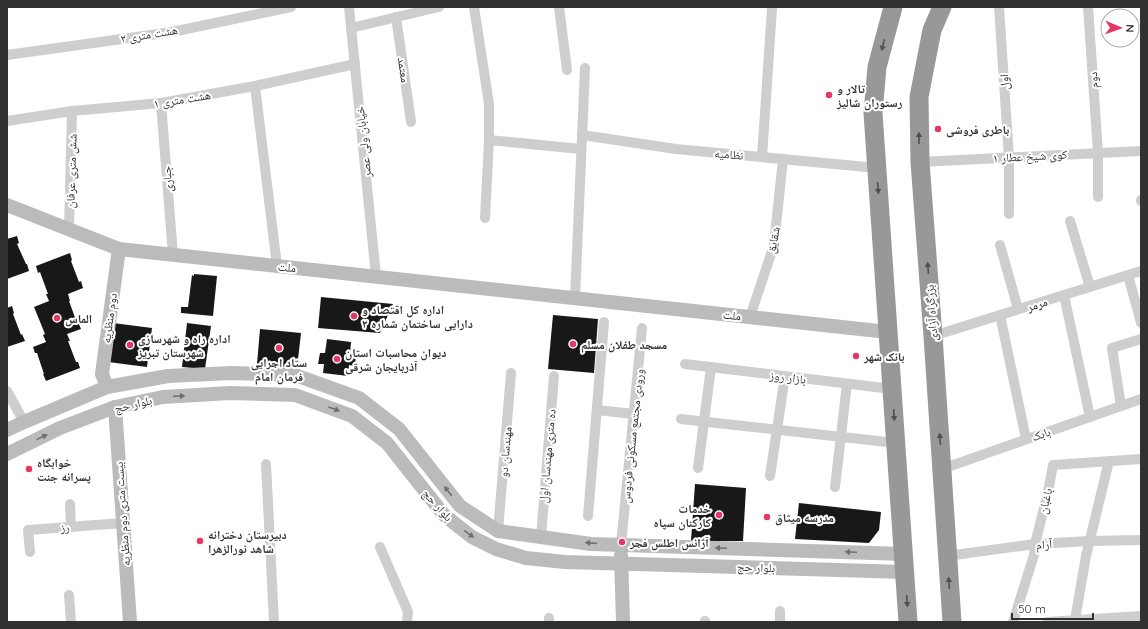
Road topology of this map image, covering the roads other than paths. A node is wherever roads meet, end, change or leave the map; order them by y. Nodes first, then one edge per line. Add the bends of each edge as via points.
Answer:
1 (291, 7) edge
2 (349, 7) edge
3 (436, 7) edge
4 (474, 7) edge
5 (559, 7) edge
6 (942, 7) edge
7 (999, 7) edge
8 (1088, 7) edge
9 (892, 8) edge
10 (772, 9) dead end
11 (396, 17) junction
12 (351, 28) junction
13 (7, 55) edge
14 (355, 64) junction
15 (585, 68) dead end
16 (566, 70) dead end
17 (255, 86) junction
18 (161, 103) junction
19 (72, 111) junction
20 (7, 122) edge
21 (411, 122) dead end
22 (582, 135) junction
23 (489, 140) junction
24 (581, 149) junction
25 (1141, 151) edge
26 (1098, 153) junction
27 (762, 157) junction
28 (1008, 158) junction
29 (783, 159) junction
30 (920, 162) junction
31 (876, 168) junction
32 (1098, 197) dead end
33 (7, 205) edge
34 (1009, 214) dead end
35 (485, 218) dead end
36 (1070, 221) dead end
37 (69, 230) junction
38 (1000, 245) dead end
39 (119, 249) junction
40 (173, 254) junction
41 (276, 266) junction
42 (1141, 271) edge
43 (1128, 275) junction
44 (376, 276) junction
45 (1090, 287) junction
46 (1064, 295) junction
47 (575, 298) junction
48 (1018, 309) junction
49 (1000, 315) junction
50 (750, 317) junction
51 (604, 322) dead end
52 (1141, 323) edge
53 (642, 328) dead end
54 (888, 332) junction
55 (933, 336) junction
56 (1141, 339) edge
57 (685, 364) dead end
58 (710, 368) junction
59 (511, 373) dead end
60 (554, 376) dead end
61 (785, 376) junction
62 (319, 384) junction
63 (847, 384) junction
64 (107, 387) junction
65 (892, 389) junction
66 (7, 391) edge
67 (1141, 399) edge
68 (312, 401) junction
69 (1122, 406) junction
70 (115, 407) junction
71 (597, 410) junction
72 (634, 414) junction
73 (1090, 417) junction
74 (681, 419) dead end
75 (24, 422) junction
76 (704, 422) junction
77 (7, 430) edge
78 (778, 430) junction
79 (841, 437) junction
80 (1026, 439) junction
81 (896, 443) junction
82 (7, 454) edge
83 (1141, 459) edge
84 (1109, 461) junction
85 (266, 464) dead end
86 (698, 468) dead end
87 (942, 469) junction
88 (770, 476) dead end
89 (835, 487) dead end
90 (70, 504) dead end
91 (588, 516) dead end
92 (123, 523) junction
93 (71, 527) junction
94 (498, 531) junction
95 (541, 537) junction
96 (1141, 540) edge
97 (1090, 541) junction
98 (1035, 544) junction
99 (621, 545) junction
100 (380, 547) dead end
101 (30, 552) dead end
102 (878, 553) junction
103 (947, 556) junction
104 (904, 563) junction
105 (621, 564) junction
106 (879, 571) junction
107 (69, 596) dead end
108 (780, 612) dead end
109 (1141, 616) edge
110 (1076, 620) junction
111 (71, 622) edge
112 (130, 622) edge
113 (274, 622) edge
114 (407, 622) edge
115 (623, 622) edge
116 (780, 622) edge
117 (908, 622) edge
118 (952, 622) edge
119 (1013, 622) edge
120 (1053, 622) edge

1 - 13 street, هشت متری ۲ via 172,32
2 - 12 street, خیابان ولی عصر
3 - 11 street
4 - 23 street via 489,104
5 - 16 street
30 -> 6 highway, بزرگراه آزادی via 919,98 932,30
7 - 28 street, اول
8 - 26 street, دوم
9 -> 31 highway via 877,67 873,113
10 - 27 street
11 - 12 street
11 - 21 street, معتمد
12 - 14 street, خیابان ولی عصر
14 - 17 street, هشت متری ۱
14 - 44 street, خیابان ولی عصر
15 - 22 street
17 - 18 street, هشت متری ۱
17 - 41 street
18 - 19 street, هشت متری ۱
18 - 40 street, جباری
19 - 20 street, هشت متری ۱
19 - 37 street, شش متری عرفان
22 - 24 street
22 - 27 street, نظامیه via 676,149
23 - 24 street
23 - 35 street
24 - 47 street
25 - 26 street, کوی شیخ عطار ۱
26 - 28 street, کوی شیخ عطار ۱
26 - 32 street, دوم
27 - 29 street, نظامیه
28 - 30 street, کوی شیخ عطار ۱
28 - 34 street, اول
29 - 31 street, نظامیه
29 - 50 street, شقایق via 774,245
55 -> 30 highway, بزرگراه آزادی
31 -> 54 highway
33 - 37 main road, ملت
36 - 45 street
37 - 39 main road, ملت
38 - 48 street
39 - 40 main road, ملت
39 - 64 main road, دوم منظریه via 102,374
40 - 41 main road, ملت
41 - 44 main road, ملت
42 - 43 street, مرمر
43 - 45 street, مرمر
43 - 52 street
44 - 47 main road, ملت
45 - 46 street, مرمر
46 - 48 street, مرمر
46 - 73 street
47 - 50 main road, ملت
48 - 49 street, مرمر
49 - 55 street, مرمر
49 - 80 street
50 - 54 main road, ملت
51 - 71 street
53 - 72 street, ورودی مجتمع مسکونی فردوس
54 - 65 highway
87 -> 55 highway, بزرگراه آزادی
56 - 69 street via 1112,348
57 - 58 street, بازار روز
58 - 61 street, بازار روز
58 - 76 street
59 - 94 street, مهندسان دو
60 - 95 street, ده متری مهندسان اول
61 - 63 street, بازار روز
61 - 78 street
62 - 64 main road, بلوار حج via 295,375 230,373 168,376
62 - 68 main road
94 -> 62 main road, بلوار حج via 460,506 399,429 359,398
63 - 65 street, بازار روز
63 - 79 street
64 - 75 main road, بلوار حج
65 -> 81 highway
66 - 75 street
67 - 69 street, بابک
70 -> 68 main road, بلوار حج via 163,397 230,393 295,395
68 -> 105 main road, بلوار حج via 352,416 387,443 444,515 472,537 496,550 526,558
69 - 73 street, بابک
82 -> 70 main road, بلوار حج via 60,428
70 - 92 main road, بیست متری دوم منظریه
71 - 72 street
71 - 91 street
72 - 99 street, ورودی مجتمع مسکونی فردوس
73 - 80 street, بابک
74 - 76 street
75 - 77 main road, بلوار حج
76 - 78 street
76 - 86 street
78 - 79 street
78 - 88 street
79 - 81 street
79 - 89 street
80 - 87 street, بابک
81 - 104 highway
83 - 84 street, باغبان
84 - 97 street
84 - 98 street, باغبان via 1053,465
85 - 113 street
87 - 103 highway, بزرگراه آزادی
90 - 93 street
92 - 93 street, رز
92 - 112 main road, بیست متری دوم منظریه
93 - 101 street, رز via 28,530
94 - 95 main road, بلوار حج
99 -> 95 main road, بلوار حج
96 - 97 street, آرام
97 - 98 street, آرام
97 - 110 street
98 - 103 street, آرام
98 - 119 street, باغبان via 1034,555
102 -> 99 main road, بلوار حج
99 - 105 main road
100 - 114 street via 408,612
102 - 104 main road, بلوار حج
102 - 106 main road
118 -> 103 highway, بزرگراه آزادی
104 - 106 main road, بلوار حج
104 -> 117 highway
105 - 106 main road, بلوار حج
105 - 115 main road
107 - 111 street
108 - 116 street
109 - 110 street
110 - 120 street

